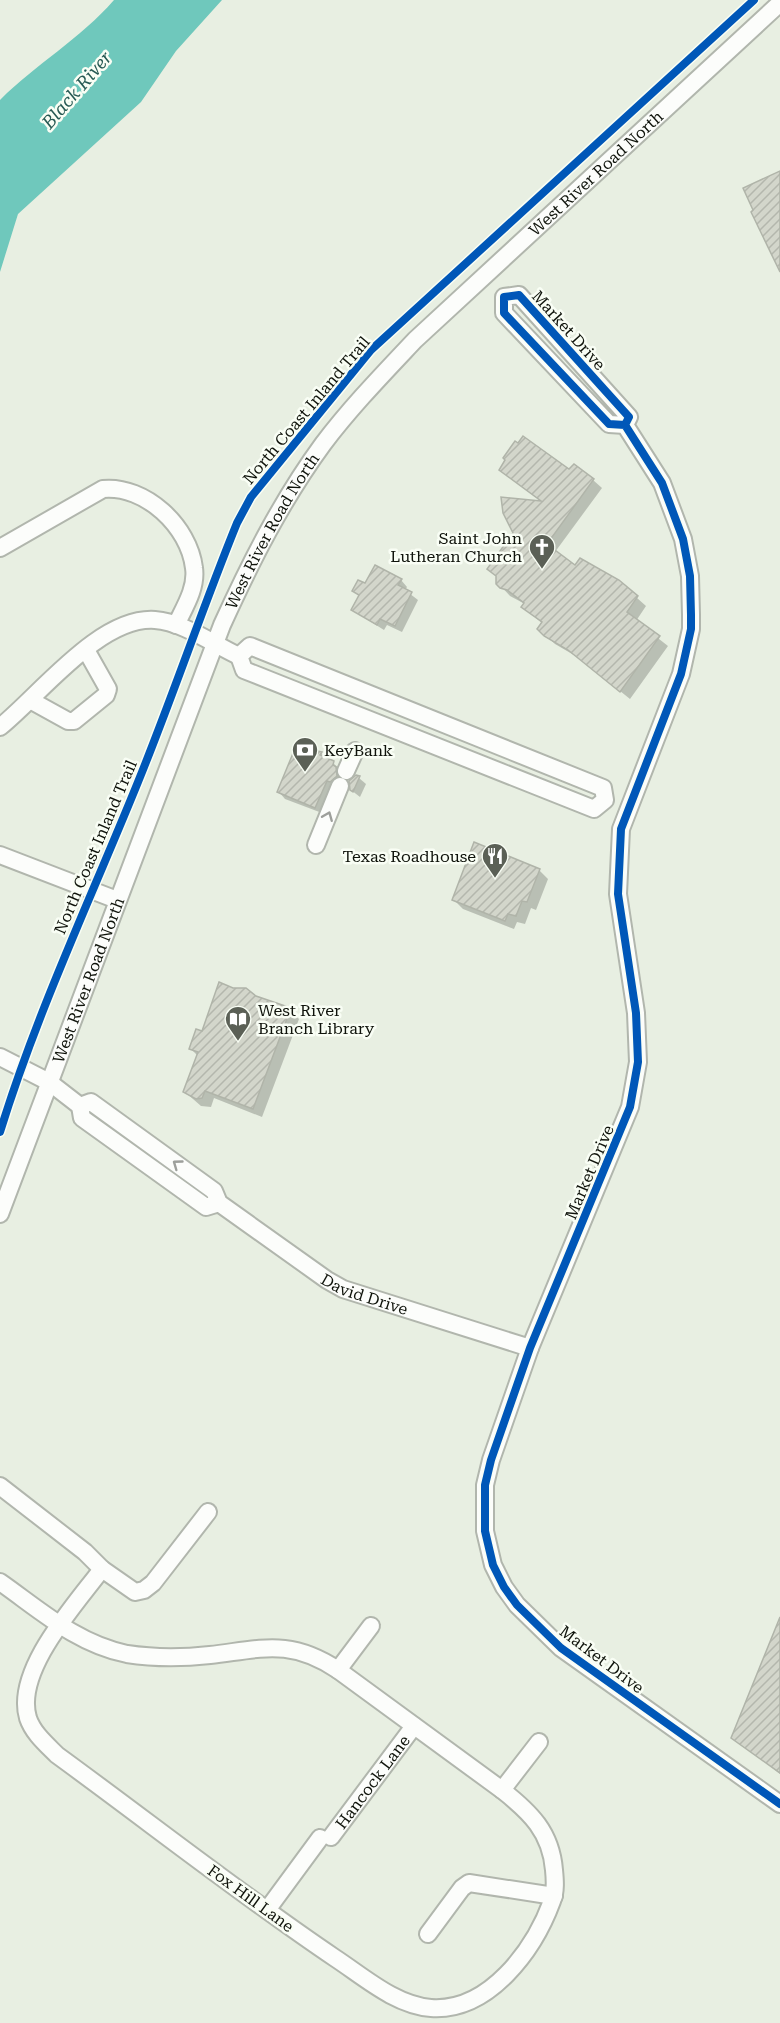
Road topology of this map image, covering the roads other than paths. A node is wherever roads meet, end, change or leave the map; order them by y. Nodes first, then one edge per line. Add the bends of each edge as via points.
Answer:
1 (780, 3) edge
2 (485, 276) junction
3 (504, 297) junction
4 (625, 425) junction
5 (0, 548) edge
6 (176, 625) junction
7 (215, 645) junction
8 (86, 650) junction
9 (239, 656) junction
10 (30, 700) junction
11 (0, 727) edge
12 (355, 751) dead end
13 (605, 800) junction
14 (629, 810) junction
15 (316, 845) dead end
16 (0, 855) edge
17 (117, 900) junction
18 (0, 1057) edge
19 (49, 1082) junction
20 (0, 1214) edge
21 (530, 1348) junction
22 (0, 1486) edge
23 (208, 1512) dead end
24 (102, 1569) junction
25 (0, 1582) edge
26 (60, 1625) junction
27 (371, 1626) dead end
28 (338, 1671) junction
29 (414, 1726) junction
30 (539, 1742) dead end
31 (502, 1790) junction
32 (780, 1803) edge
33 (554, 1896) junction
34 (267, 1910) junction
35 (428, 1934) dead end

1 - 2 street, West River Road North
2 - 3 street, Market Drive
2 - 7 street, West River Road North via 415,340 323,444 251,562
3 - 4 street, Market Drive via 504,313 609,424
3 - 4 street, Market Drive via 519,296 629,417
4 - 14 street, Market Drive via 662,483 683,539 690,576 691,615 681,674
5 - 6 street via 103,489 115,488 143,496 171,522 195,568 189,597
6 - 7 street
6 - 8 street via 137,620 113,630
7 - 9 street
7 - 17 street, West River Road North
8 - 10 street
8 - 10 street via 108,689 106,695 74,721
9 - 13 street via 244,670 594,809
9 - 13 street via 252,647 603,788
10 - 11 street
15 -> 12 street
13 - 14 street
14 - 21 street, Market Drive via 621,829 618,894 636,1013 638,1062 630,1107
16 - 17 street
17 - 19 street, West River Road North
18 - 19 street, David Drive
19 - 20 street, West River Road North
19 - 21 street, David Drive via 80,1106 91,1102 214,1191 219,1203 327,1280 344,1289
21 - 32 street, Market Drive via 485,1485 485,1531 493,1564 504,1587 561,1648
22 - 24 street
23 - 24 street via 144,1590 126,1588
24 - 26 street, Fox Hill Lane
25 - 26 street
26 - 28 street via 93,1644 127,1653 208,1655 269,1647 311,1656
26 - 34 street, Fox Hill Lane via 28,1683 27,1709 35,1732 57,1755
27 - 28 street
28 - 29 street
29 - 31 street
29 - 34 street, Hancock Lane
30 - 31 street
31 - 33 street via 542,1828 553,1861
33 - 34 street, Fox Hill Lane via 537,1933 496,1984 467,2003 433,2008 414,2006 391,1995
33 - 35 street via 469,1883

